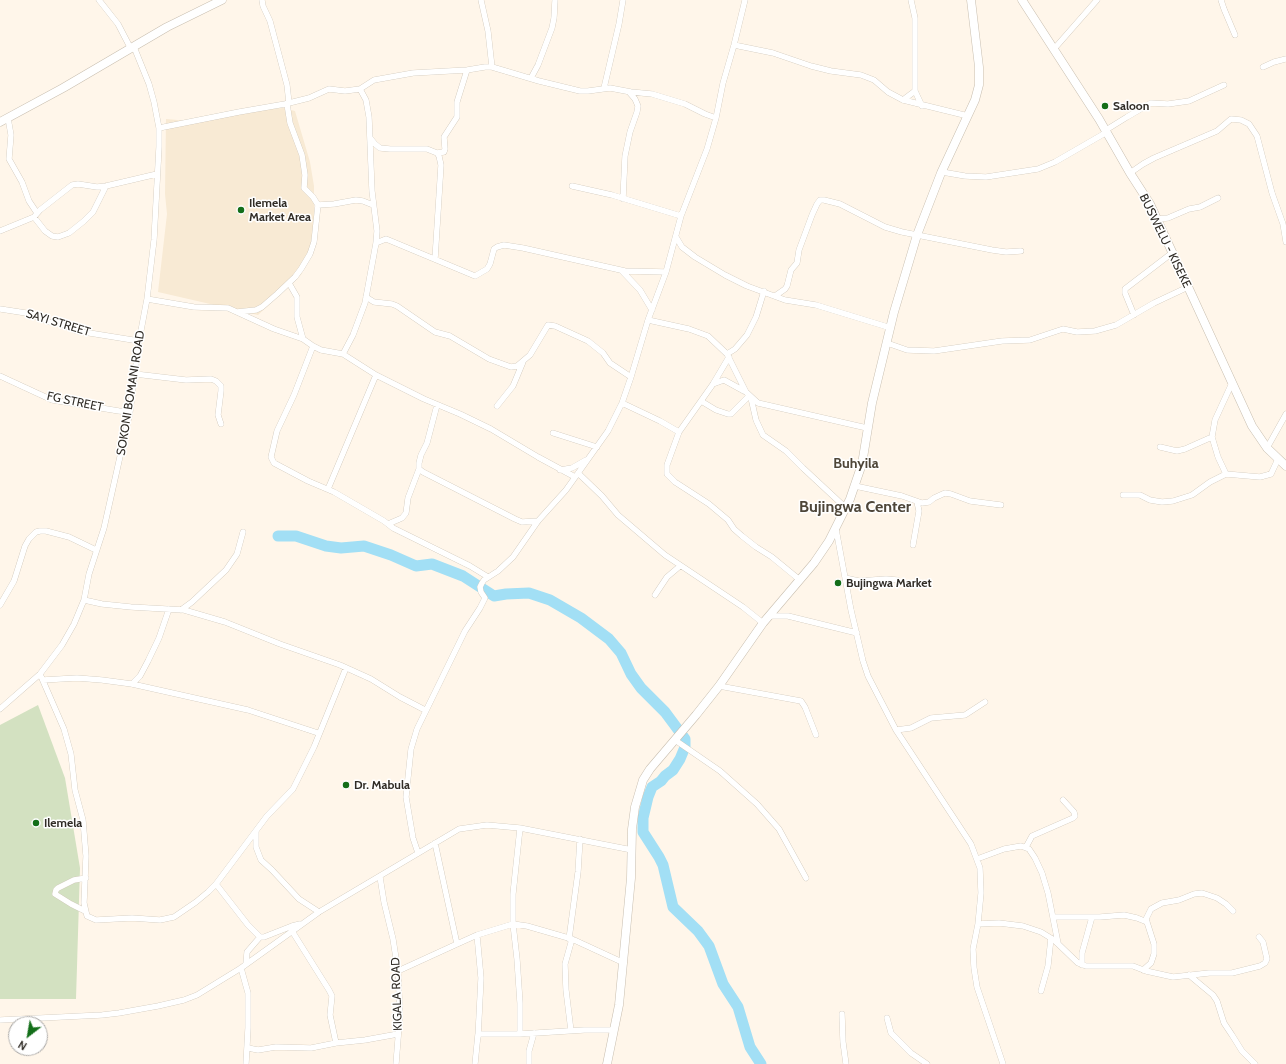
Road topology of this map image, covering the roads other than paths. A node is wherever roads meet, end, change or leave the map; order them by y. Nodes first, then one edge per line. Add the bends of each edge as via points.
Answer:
1 (99, 0) edge
2 (222, 0) edge
3 (262, 0) edge
4 (481, 0) edge
5 (555, 0) edge
6 (622, 0) edge
7 (745, 0) edge
8 (911, 0) edge
9 (971, 0) edge
10 (1022, 0) edge
11 (1097, 0) edge
12 (1221, 0) edge
13 (1235, 36) dead end
14 (734, 45) junction
15 (132, 48) junction
16 (1054, 49) junction
17 (1286, 59) edge
18 (492, 67) junction
19 (1263, 67) dead end
20 (467, 70) junction
21 (531, 78) junction
22 (1224, 85) dead end
23 (604, 88) junction
24 (360, 89) junction
25 (915, 91) junction
26 (629, 92) junction
27 (903, 100) junction
28 (288, 104) junction
29 (922, 106) junction
30 (968, 116) junction
31 (8, 118) junction
32 (716, 118) junction
33 (0, 122) edge
34 (159, 128) junction
35 (1107, 131) junction
36 (371, 139) junction
37 (437, 153) junction
38 (942, 172) junction
39 (1130, 173) junction
40 (157, 174) junction
41 (106, 186) junction
42 (572, 186) dead end
43 (623, 198) junction
44 (1218, 198) dead end
45 (318, 205) junction
46 (373, 205) junction
47 (36, 215) junction
48 (681, 216) junction
49 (1157, 219) junction
50 (0, 231) edge
51 (377, 231) junction
52 (917, 235) junction
53 (676, 237) junction
54 (391, 241) junction
55 (1286, 242) edge
56 (376, 243) junction
57 (1021, 251) dead end
58 (1172, 252) junction
59 (435, 259) junction
60 (622, 271) junction
61 (666, 272) junction
62 (289, 283) junction
63 (1188, 287) junction
64 (764, 291) junction
65 (775, 296) junction
66 (366, 297) junction
67 (147, 299) junction
68 (0, 308) edge
69 (652, 310) junction
70 (237, 312) junction
71 (1134, 315) junction
72 (648, 320) junction
73 (891, 328) junction
74 (303, 340) junction
75 (139, 341) junction
76 (887, 343) junction
77 (313, 346) junction
78 (343, 354) junction
79 (728, 355) junction
80 (523, 362) junction
81 (135, 374) junction
82 (0, 376) edge
83 (376, 376) junction
84 (631, 376) junction
85 (1232, 383) junction
86 (713, 384) junction
87 (749, 395) junction
88 (701, 401) junction
89 (622, 403) junction
90 (437, 405) junction
91 (497, 406) dead end
92 (130, 412) junction
93 (1286, 414) edge
94 (221, 424) dead end
95 (867, 428) junction
96 (679, 432) junction
97 (553, 433) dead end
98 (1212, 437) junction
99 (597, 447) junction
100 (1160, 447) dead end
101 (1267, 448) junction
102 (589, 459) junction
103 (1278, 459) junction
104 (1286, 466) edge
105 (419, 469) junction
106 (560, 470) junction
107 (1226, 474) junction
108 (577, 475) junction
109 (855, 486) junction
110 (328, 490) junction
111 (1123, 494) dead end
112 (918, 502) junction
113 (1001, 505) dead end
114 (846, 508) junction
115 (538, 521) junction
116 (388, 524) junction
117 (836, 529) junction
118 (243, 532) dead end
119 (913, 546) dead end
120 (96, 550) junction
121 (680, 566) junction
122 (488, 577) junction
123 (845, 578) junction
124 (800, 580) junction
125 (898, 580) dead end
126 (655, 595) dead end
127 (84, 600) junction
128 (0, 605) edge
129 (169, 609) junction
130 (181, 610) junction
131 (769, 616) junction
132 (763, 623) junction
133 (857, 633) junction
134 (346, 668) junction
135 (40, 674) junction
136 (140, 676) junction
137 (43, 680) junction
138 (132, 684) junction
139 (142, 686) junction
140 (719, 686) junction
141 (985, 702) dead end
142 (0, 708) edge
143 (425, 710) junction
144 (896, 730) junction
145 (318, 733) junction
146 (816, 735) dead end
147 (675, 740) junction
148 (1063, 800) dead end
149 (520, 828) junction
150 (256, 831) junction
151 (580, 839) junction
152 (435, 843) junction
153 (1026, 847) junction
154 (632, 850) junction
155 (418, 853) junction
156 (978, 859) junction
157 (380, 877) junction
158 (86, 878) junction
159 (806, 878) dead end
160 (216, 884) junction
161 (86, 911) junction
162 (1233, 911) dead end
163 (319, 912) junction
164 (1092, 917) junction
165 (1053, 918) junction
166 (1147, 922) junction
167 (302, 924) junction
168 (513, 924) junction
169 (978, 924) junction
170 (292, 931) junction
171 (477, 935) junction
172 (260, 937) junction
173 (1259, 937) dead end
174 (1051, 938) junction
175 (571, 939) junction
176 (457, 944) junction
177 (1058, 944) junction
178 (624, 963) junction
179 (1082, 965) junction
180 (243, 966) junction
181 (1143, 970) junction
182 (398, 971) junction
183 (1189, 975) junction
184 (1041, 991) dead end
185 (842, 1014) dead end
186 (887, 1018) dead end
187 (0, 1020) edge
188 (614, 1030) junction
189 (571, 1032) junction
190 (534, 1033) junction
191 (398, 1034) junction
192 (478, 1034) junction
193 (520, 1034) junction
194 (336, 1043) junction
195 (248, 1048) junction
196 (246, 1064) edge
197 (396, 1064) edge
198 (475, 1064) edge
199 (529, 1064) edge
200 (607, 1064) edge
201 (846, 1064) edge
202 (927, 1064) edge
203 (1003, 1064) edge
204 (1255, 1064) edge

1 - 15 street, SOKONI BOMANI ROAD via 118,24
2 - 15 street via 167,27
3 - 28 street via 287,86
4 - 18 street
5 - 21 street via 552,28
6 - 23 street
7 - 14 street
8 - 25 street via 915,18
9 - 30 street via 979,85
10 - 16 street, BUSWELU - KISEKE
11 - 16 street
12 - 13 street
14 - 27 street via 773,53 831,71 861,75 874,80
14 - 32 street
15 - 31 street
15 - 34 street, SOKONI BOMANI ROAD via 149,84
16 - 35 street, BUSWELU - KISEKE
17 - 19 street
18 - 20 street
18 - 21 street
20 - 24 street via 374,80
20 - 37 street via 458,102 457,117 444,137 444,152
21 - 23 street via 580,91
22 - 35 street via 1189,101 1151,103
23 - 26 street
24 - 28 street via 329,90
24 - 36 street via 366,100
25 - 27 street
25 - 29 street
26 - 32 street via 644,93 685,104
26 - 43 street via 638,106 625,156
27 - 29 street
28 - 34 street
28 - 45 street via 290,123 302,155 304,188
29 - 30 street
30 - 38 street
31 - 33 street
31 - 47 street via 11,135 9,159
32 - 48 street via 708,149
34 - 40 street, SOKONI BOMANI ROAD
35 - 38 street via 1055,162 1038,169 986,178
35 - 39 street, BUSWELU - KISEKE
36 - 37 street via 380,148 428,149
36 - 46 street
37 - 59 street via 441,165
38 - 52 street
39 - 49 street, BUSWELU - KISEKE
39 - 55 street via 1154,158 1217,132 1231,119 1241,120 1249,124 1257,136
40 - 41 street
40 - 67 street, SOKONI BOMANI ROAD via 156,222
41 - 47 street via 72,185
41 - 47 street via 93,212 69,233 58,237 52,236 45,231
42 - 43 street
43 - 48 street
44 - 49 street via 1200,207
45 - 46 street via 356,200
45 - 62 street via 314,242 310,254
46 - 51 street
47 - 50 street via 28,221
48 - 53 street
49 - 58 street, BUSWELU - KISEKE
51 - 54 street
51 - 56 street
52 - 57 street via 992,250
52 - 65 street via 885,227 840,204 820,200 804,235 797,263 791,270 787,286
52 - 73 street
53 - 61 street
53 - 64 street via 694,257 736,281
54 - 56 street via 386,239
54 - 59 street
56 - 66 street
58 - 63 street, BUSWELU - KISEKE
58 - 71 street via 1125,289
59 - 60 street via 475,276 487,269 496,247 512,245
60 - 61 street
60 - 69 street via 640,290
61 - 69 street
62 - 70 street via 256,310
62 - 74 street via 297,297 297,318
63 - 71 street
63 - 85 street, BUSWELU - KISEKE
64 - 65 street
64 - 79 street via 747,335
65 - 73 street
66 - 78 street
66 - 80 street via 374,302 397,306 435,332 450,336 495,361 511,367
67 - 70 street
67 - 75 street, SOKONI BOMANI ROAD
68 - 75 street, SAYI STREET via 60,323 77,331
69 - 72 street
70 - 74 street
71 - 76 street via 1116,325 1094,331 1078,332 1063,329 1030,340 1002,341 934,351 907,350
72 - 79 street via 699,332 708,336
72 - 84 street
73 - 76 street
74 - 77 street
75 - 81 street, SOKONI BOMANI ROAD
76 - 95 street
77 - 78 street
77 - 110 street via 277,431 271,457 274,463 289,472
78 - 83 street
79 - 86 street
79 - 87 street
80 - 84 street via 535,348 546,327 550,325 588,341 610,363
80 - 91 street via 513,386
81 - 92 street, SOKONI BOMANI ROAD
81 - 94 street via 216,381 221,386 218,415
82 - 92 street, FG STREET via 52,400
83 - 90 street
83 - 110 street
84 - 89 street
85 - 98 street via 1215,420
85 - 101 street, BUSWELU - KISEKE via 1252,426
86 - 87 street via 724,380
86 - 88 street
87 - 88 street via 731,414 716,410
87 - 95 street via 758,403 768,406
87 - 114 street via 756,420 764,434 786,451
88 - 96 street
89 - 96 street
89 - 99 street
90 - 105 street
90 - 106 street via 491,428
92 - 120 street, SOKONI BOMANI ROAD via 104,528
93 - 101 street
95 - 109 street via 862,464
96 - 124 street via 667,465 667,474 671,479 709,504 742,536
97 - 99 street
98 - 100 street via 1177,451
98 - 107 street
99 - 102 street
101 - 103 street, BUSWELU - KISEKE
102 - 106 street via 572,468
102 - 108 street
103 - 104 street, BUSWELU - KISEKE
103 - 107 street via 1271,474 1266,476
105 - 115 street via 515,519 522,522
105 - 116 street via 408,498 406,513 402,518
106 - 108 street
107 - 111 street via 1192,495 1173,501 1162,502 1140,495
108 - 115 street
108 - 121 street via 602,496 618,515
109 - 112 street
109 - 114 street
110 - 116 street
112 - 113 street via 929,502 945,493 975,502
112 - 119 street via 919,511
114 - 117 street
115 - 122 street via 513,557
116 - 122 street
117 - 123 street
117 - 124 street via 822,553
118 - 130 street via 237,554 226,570
120 - 127 street, SOKONI BOMANI ROAD
120 - 128 street via 69,537 46,531 36,532 25,546 14,581
121 - 126 street via 667,577
121 - 132 street via 694,573
122 - 143 street via 480,587 485,598 465,631
123 - 125 street via 859,581
123 - 133 street
124 - 131 street
127 - 129 street via 102,604
127 - 135 street, SOKONI BOMANI ROAD via 62,645
129 - 130 street
129 - 136 street via 159,638
130 - 134 street via 225,622
131 - 132 street
131 - 133 street via 788,616
132 - 140 street
133 - 144 street via 868,676
134 - 143 street via 371,679
134 - 145 street
135 - 137 street
135 - 142 street, SOKONI BOMANI ROAD
136 - 138 street
136 - 139 street
137 - 138 street via 84,679
137 - 158 street via 71,754 75,790 83,820
138 - 139 street
139 - 145 street via 244,710
140 - 146 street via 801,701
140 - 147 street
141 - 144 street via 965,715 932,718 911,728
143 - 155 street via 411,749 406,797
144 - 156 street via 971,844
145 - 150 street via 314,747 293,789
147 - 154 street via 643,780 635,807
147 - 159 street via 720,771 757,804 779,829
148 - 153 street via 1075,816 1032,836
149 - 151 street
149 - 152 street via 487,825 473,827 459,830
149 - 168 street via 513,894
150 - 160 street
150 - 163 street via 256,847 261,860 299,899
151 - 154 street
151 - 175 street
152 - 155 street
152 - 176 street
153 - 156 street via 1004,849
153 - 165 street via 1042,873
154 - 178 street
155 - 157 street
156 - 169 street via 982,879
157 - 163 street
157 - 182 street, KIGALA ROAD
158 - 161 street
158 - 161 street via 74,880 58,888 55,894
160 - 161 street via 191,906 167,919 96,920 88,916
160 - 172 street
162 - 166 street via 1217,898 1202,893 1194,894 1151,909
163 - 167 street
164 - 165 street
164 - 166 street via 1124,915
164 - 179 street via 1082,953
165 - 177 street
166 - 181 street via 1154,944 1154,954 1151,963
167 - 170 street
167 - 172 street
168 - 171 street
168 - 175 street
168 - 193 street
169 - 174 street via 1023,926
169 - 203 street via 973,949 977,987
170 - 180 street
170 - 194 street via 329,990 332,1000 330,1015
171 - 176 street
171 - 192 street via 481,978
172 - 180 street via 247,952
173 - 183 street via 1263,942 1267,959 1265,963 1236,972
174 - 177 street
174 - 184 street via 1048,966
175 - 178 street
175 - 189 street via 565,964
176 - 182 street
177 - 179 street
178 - 188 street
179 - 181 street via 1124,965
180 - 187 street via 197,995 158,1006 102,1015
180 - 195 street via 248,993
181 - 183 street via 1173,976
182 - 191 street, KIGALA ROAD
183 - 204 street via 1213,995 1224,1023 1242,1051
185 - 201 street
186 - 202 street via 891,1033 911,1053
188 - 189 street
188 - 200 street
189 - 190 street
190 - 193 street
190 - 199 street
191 - 194 street
191 - 197 street, KIGALA ROAD
192 - 193 street
192 - 198 street
194 - 195 street via 304,1049
195 - 196 street

